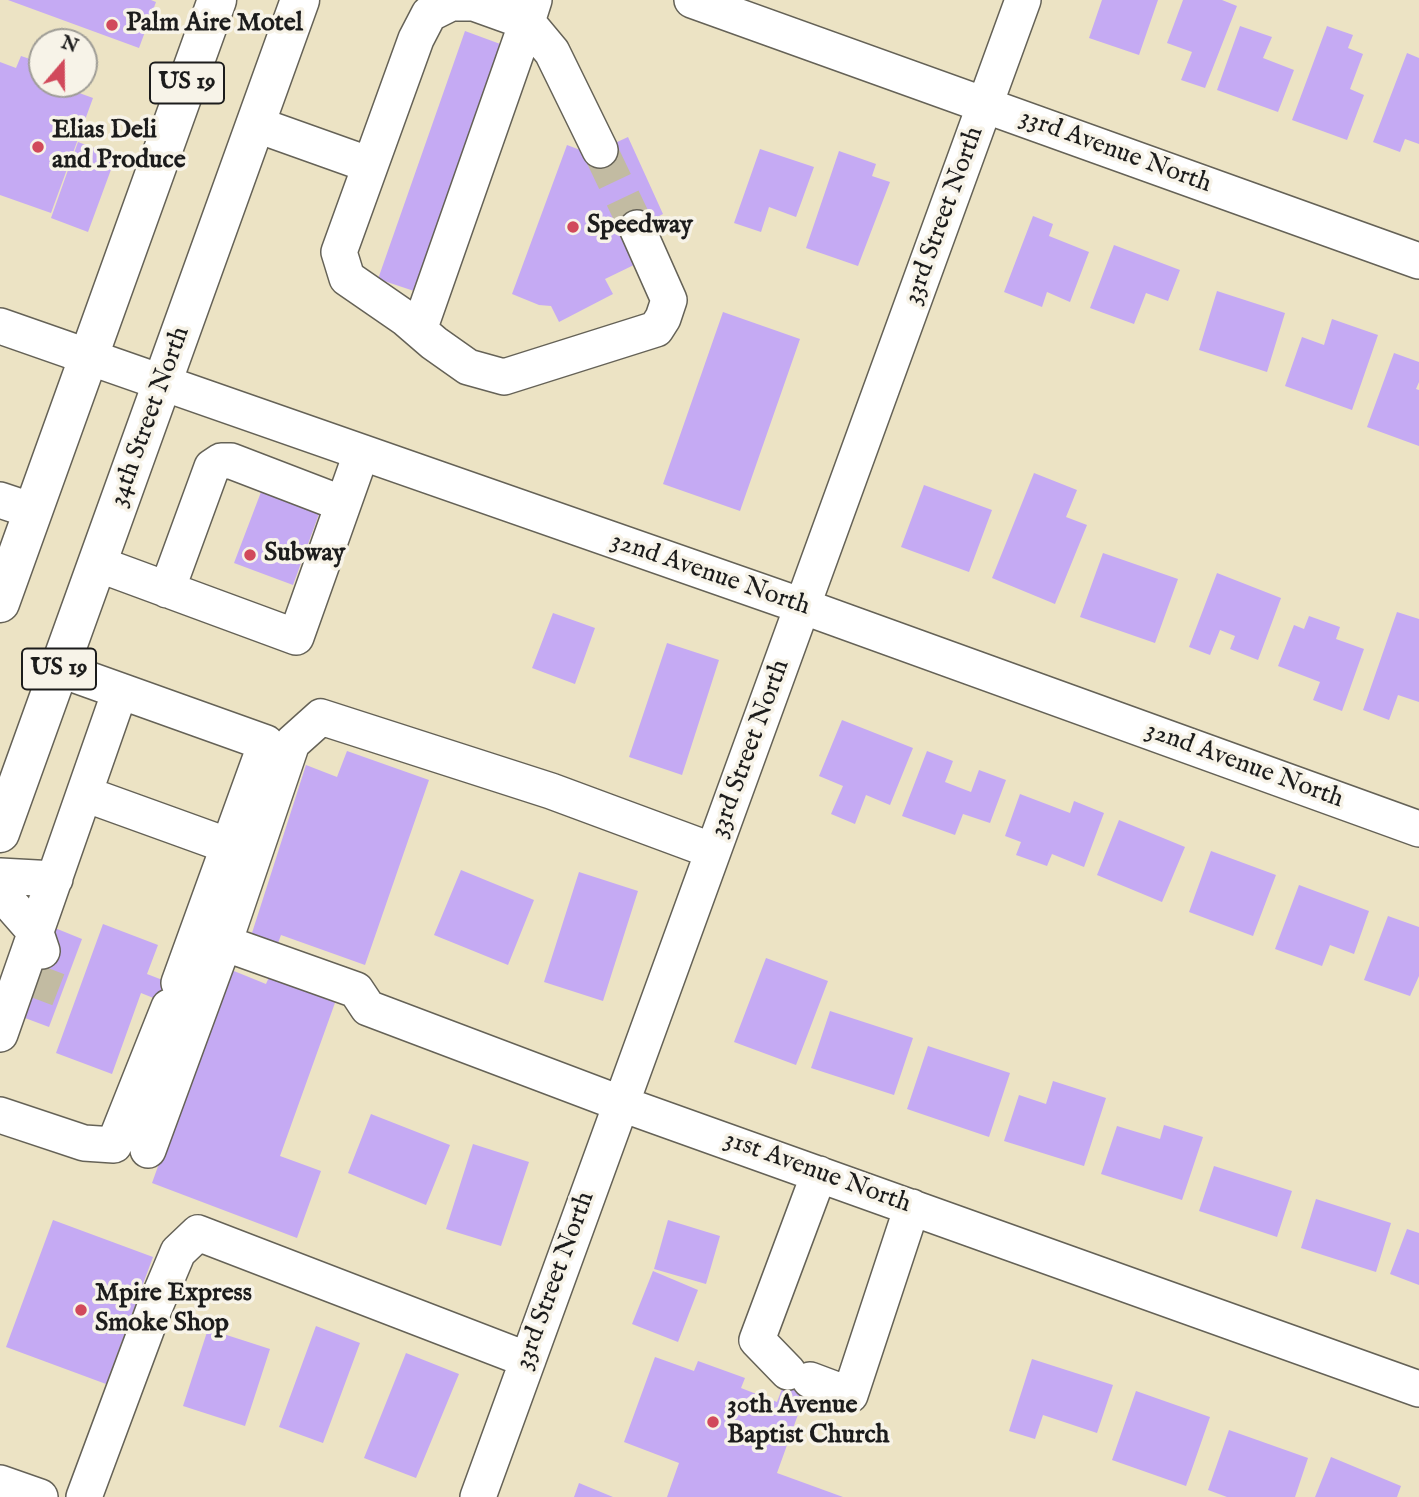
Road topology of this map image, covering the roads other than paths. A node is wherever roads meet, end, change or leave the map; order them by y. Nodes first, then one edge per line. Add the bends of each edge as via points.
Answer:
1 (217, 0) edge
2 (300, 0) edge
3 (692, 0) edge
4 (1023, 0) edge
5 (531, 11) edge
6 (985, 105) junction
7 (255, 124) junction
8 (600, 150) tunnel mouth
9 (370, 165) junction
10 (637, 228) tunnel mouth
11 (1419, 261) edge
12 (0, 326) edge
13 (419, 330) junction
14 (89, 357) junction
15 (162, 384) junction
16 (362, 454) junction
17 (343, 504) junction
18 (17, 506) edge
19 (97, 564) junction
20 (167, 590) junction
21 (0, 603) edge
22 (802, 607) junction
23 (59, 669) junction
24 (120, 691) junction
25 (85, 794) junction
26 (1419, 829) edge
27 (0, 833) edge
28 (229, 846) junction
29 (713, 851) junction
30 (0, 876) edge
31 (55, 879) junction
32 (0, 892) edge
33 (36, 933) junction
34 (224, 943) junction
35 (0, 1034) edge
36 (0, 1055) edge
37 (622, 1104) junction
38 (0, 1115) edge
39 (148, 1150) dead end
40 (819, 1174) junction
41 (912, 1207) junction
42 (528, 1360) junction
43 (1419, 1389) edge
44 (0, 1483) edge
45 (35, 1496) edge
46 (84, 1497) edge
47 (478, 1497) edge

1 - 14 highway, US 19
2 - 7 highway, 34th Street North / US 19
3 - 6 street, 33rd Avenue North
4 - 6 street, 33rd Street North
5 - 8 street
5 - 9 street via 451,3 429,14
5 - 13 street
6 - 11 street, 33rd Avenue North
6 - 22 street, 33rd Street North
7 - 9 street
7 - 15 highway, 34th Street North / US 19
9 - 13 street via 339,252 347,278
10 - 13 street via 669,300 656,329 504,376 468,367
12 - 14 street, 32nd Avenue North
14 - 15 street, 32nd Avenue North
14 - 18 highway, US 19
15 - 16 street, 32nd Avenue North
15 - 19 highway, 34th Street North / US 19
16 - 17 street
16 - 22 street, 32nd Avenue North
17 - 20 street via 221,461 212,467
17 - 20 street via 296,637
18 - 21 highway, US 19
19 - 20 street
19 - 23 highway, 34th Street North / US 19
22 - 26 street, 32nd Avenue North
22 - 29 street, 33rd Street North
23 - 24 street
23 - 27 highway, 34th Street North / US 19
24 - 25 street
24 - 28 street via 266,743
25 - 28 street
25 - 31 street
28 - 38 street via 114,1145 83,1143
29 - 34 street via 551,791 321,717 292,743
29 - 37 street, 33rd Street North
30 - 31 street
31 - 33 street
32 - 33 street
33 - 35 street
33 - 36 street via 42,984 18,1046
34 - 37 street, 31st Avenue North via 356,990 368,1008
34 - 39 street
37 - 40 street, 31st Avenue North
37 - 42 street, 33rd Street North
40 - 41 street, 31st Avenue North
40 - 41 street via 757,1340 799,1376 850,1395
41 - 43 street, 31st Avenue North
42 - 46 street via 198,1233 173,1263
42 - 47 street, 33rd Street North
44 - 45 street

